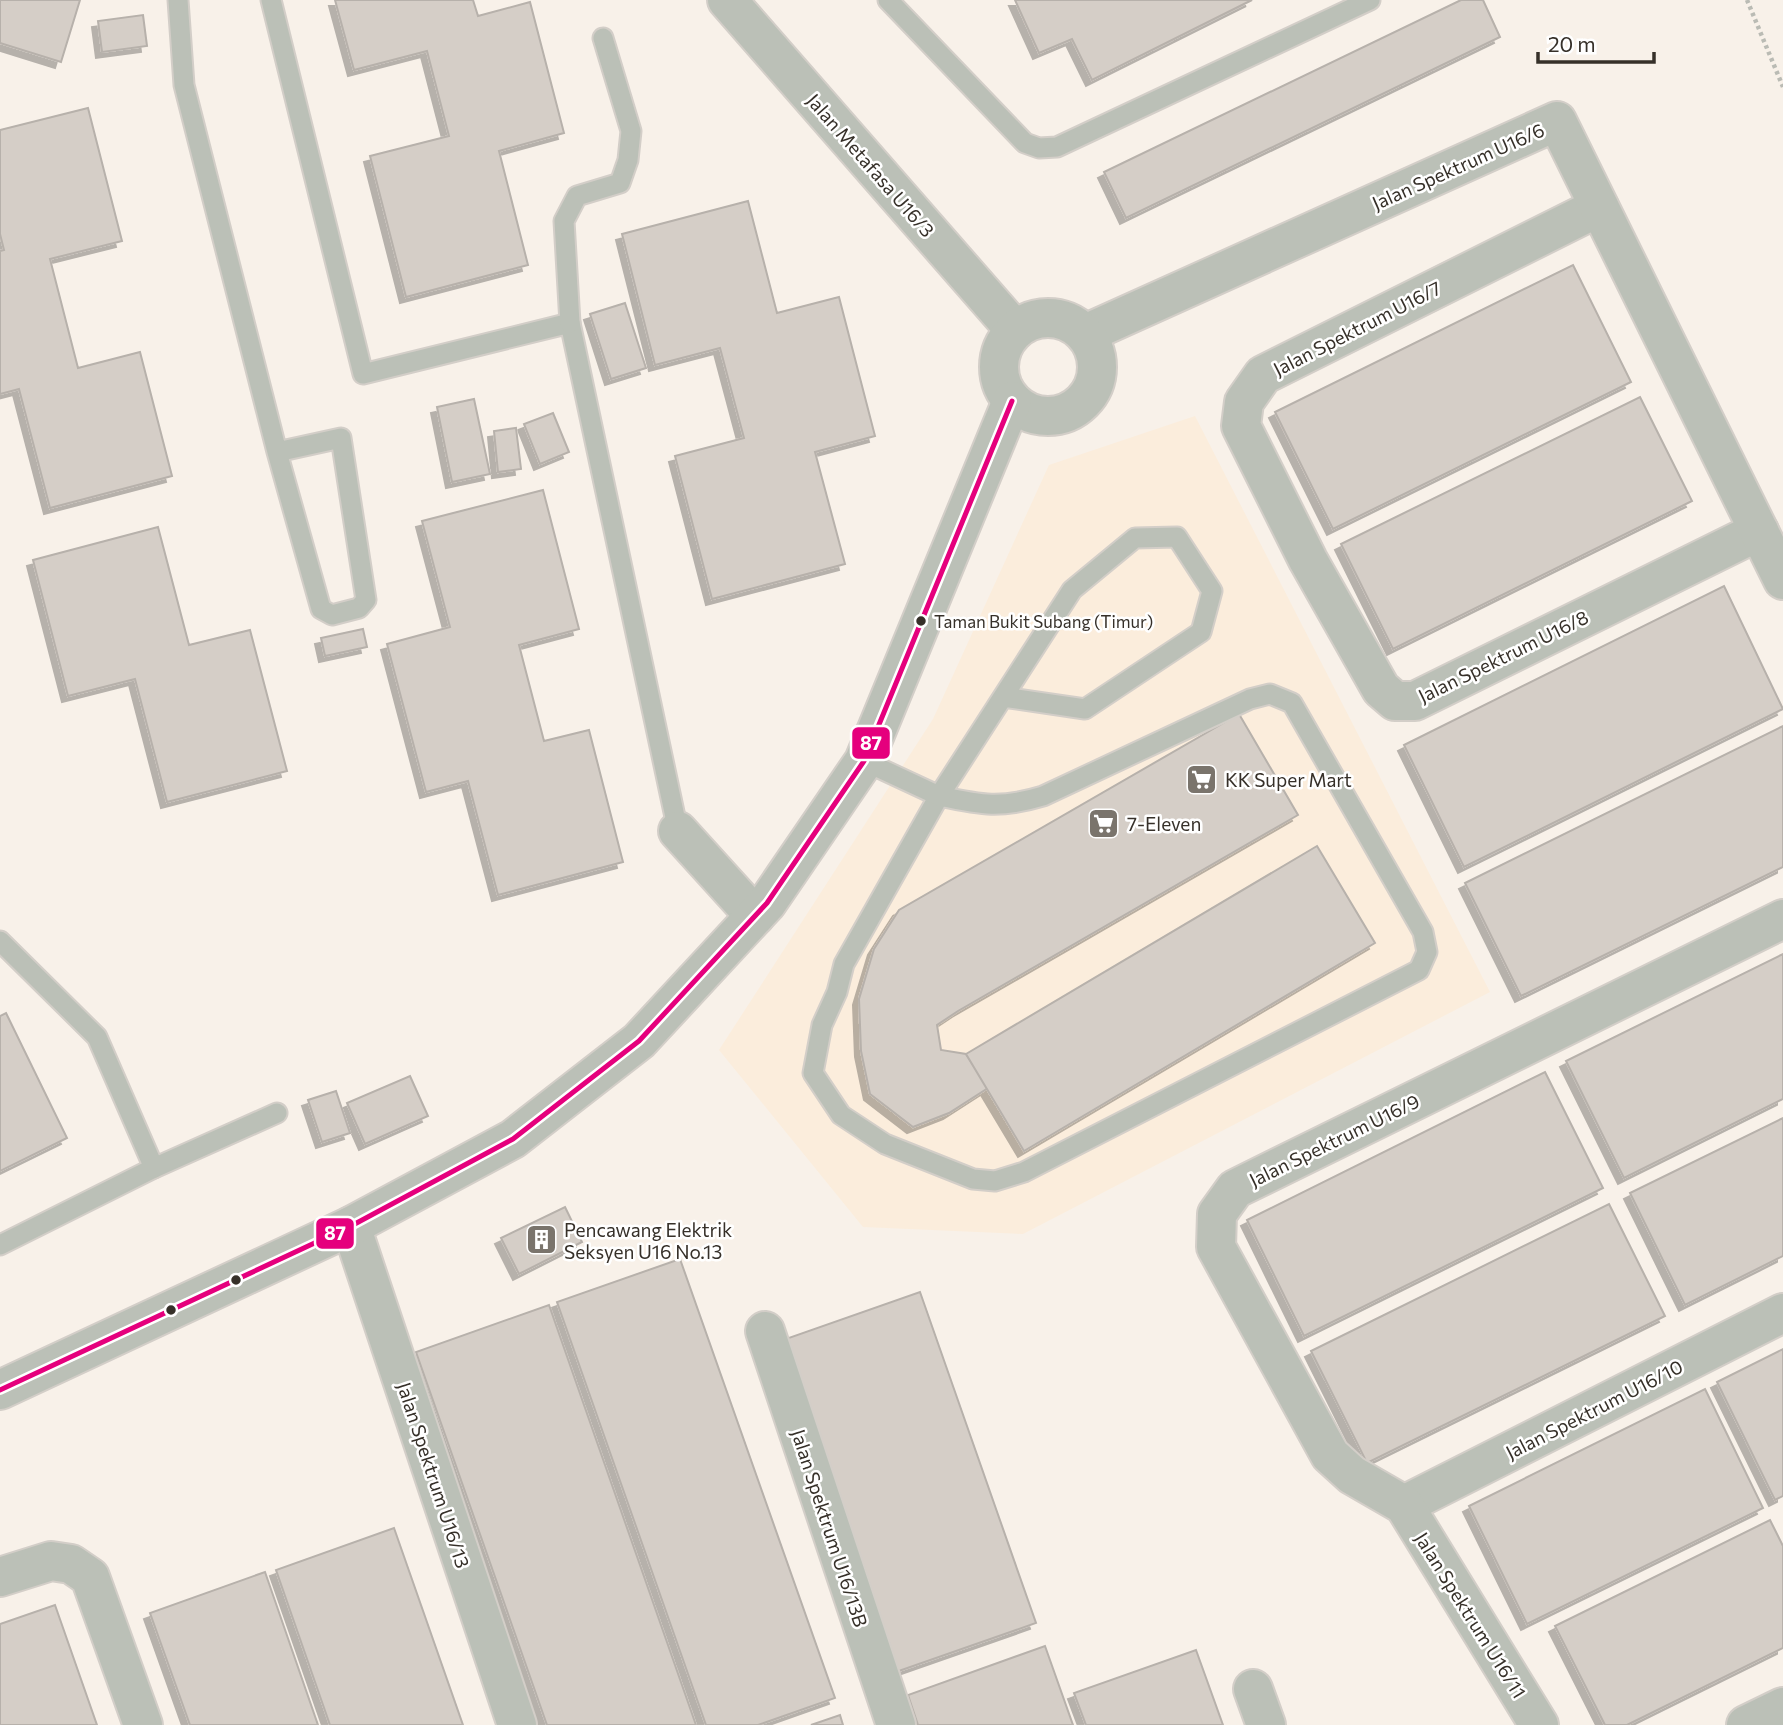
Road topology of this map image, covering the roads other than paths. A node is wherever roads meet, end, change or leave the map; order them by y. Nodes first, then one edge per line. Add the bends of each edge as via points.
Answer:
1 (178, 0) edge
2 (271, 0) edge
3 (726, 0) edge
4 (888, 0) edge
5 (1370, 0) edge
6 (603, 38) dead end
7 (1599, 207) junction
8 (570, 323) junction
9 (1015, 330) junction
10 (1085, 334) junction
11 (1012, 401) junction
12 (277, 452) junction
13 (1759, 531) junction
14 (1308, 560) joint
15 (1783, 580) edge
16 (1003, 697) junction
17 (864, 761) junction
18 (939, 796) junction
19 (677, 831) joint
20 (755, 916) junction
21 (1783, 919) edge
22 (0, 941) edge
23 (277, 1113) dead end
24 (154, 1168) junction
25 (351, 1226) junction
26 (0, 1245) edge
27 (1783, 1312) edge
28 (765, 1331) dead end
29 (0, 1390) edge
30 (1404, 1505) junction
31 (0, 1577) edge
32 (1254, 1689) dead end
33 (1783, 1707) edge
34 (143, 1725) edge
35 (517, 1725) edge
36 (896, 1725) edge
37 (1266, 1725) edge
38 (1539, 1725) edge
39 (1745, 1725) edge

1 - 12 lane via 184,85
2 - 8 lane via 363,374
3 - 9 street, Jalan Metafasa U16/3
4 - 5 lane via 1025,143 1039,148 1057,147
6 - 8 lane via 631,131 628,160 620,183 577,196 564,221
7 - 10 street, Jalan Spektrum U16/6 via 1557,121
7 - 13 street, Jalan Spektrum U16/6
7 - 14 street, Jalan Spektrum U16/7 via 1263,375 1244,402 1241,426
8 - 19 lane
9 - 10 street via 1051,317
9 - 11 street via 998,364 1003,389
10 - 11 street via 1098,369 1081,403 1070,411 1045,416
11 - 17 street
12 - 12 lane via 341,438 366,600 359,608 332,615 321,609
13 - 14 street, Jalan Spektrum U16/8 via 1415,701 1395,701 1381,689
13 - 15 street, Jalan Spektrum U16/6
16 - 16 lane via 1072,590 1135,538 1177,537 1212,591 1201,632 1085,709
16 - 18 lane
17 - 18 lane
17 - 20 street
18 - 18 lane via 986,805 1017,804 1043,796 1250,699 1270,694 1292,703 1423,932 1427,952 1419,970 1024,1172 995,1181 973,1179 885,1144 841,1115 813,1073 822,1025 844,964
19 - 20 street
20 - 25 street via 639,1041 513,1139
21 - 30 street, Jalan Spektrum U16/9 via 1235,1189 1217,1214 1216,1247 1330,1455 1352,1475
22 - 24 lane via 97,1037
23 - 24 lane
24 - 26 lane
25 - 29 street
25 - 35 street, Jalan Spektrum U16/13
27 - 30 street, Jalan Spektrum U16/10
28 - 36 street, Jalan Spektrum U16/13B
30 - 38 street, Jalan Spektrum U16/11
31 - 34 street via 51,1561 71,1564 90,1577
32 - 37 street
33 - 39 street

